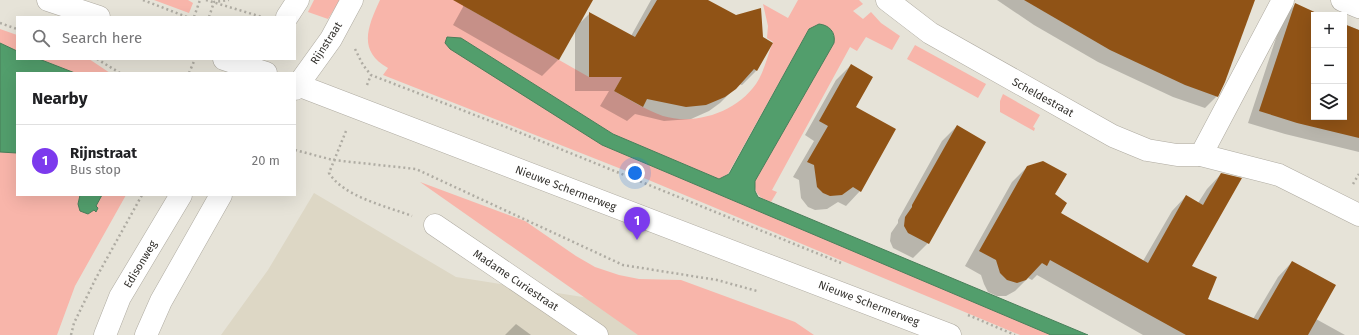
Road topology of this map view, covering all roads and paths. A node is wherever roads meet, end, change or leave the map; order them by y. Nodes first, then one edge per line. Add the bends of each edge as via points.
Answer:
1 (48, 0) edge
2 (143, 0) edge
3 (200, 0) edge
4 (206, 0) edge
5 (229, 0) edge
6 (298, 0) edge
7 (352, 0) edge
8 (1283, 0) edge
9 (1342, 0) edge
10 (214, 2) junction
11 (896, 2) edge
12 (1359, 7) edge
13 (96, 16) edge
14 (184, 16) edge
15 (194, 16) edge
16 (209, 16) edge
17 (259, 16) edge
18 (288, 16) edge
19 (0, 23) edge
20 (16, 29) edge
21 (355, 50) dead end
22 (99, 60) edge
23 (194, 60) edge
24 (228, 60) edge
25 (259, 69) edge
26 (118, 72) edge
27 (190, 72) edge
28 (296, 86) edge
29 (296, 150) edge
30 (1201, 155) junction
31 (333, 160) junction
32 (141, 196) edge
33 (180, 196) edge
34 (220, 196) edge
35 (1359, 215) edge
36 (435, 225) joint
37 (847, 266) dead end
38 (761, 292) dead end
39 (964, 313) dead end
40 (71, 335) edge
41 (104, 335) edge
42 (146, 335) edge
43 (597, 335) edge
44 (950, 335) edge
45 (1015, 335) edge

1 - 13 street
2 - 14 path
3 - 15 path
4 - 10 path
5 - 10 path
6 - 18 street
7 - 28 street, Rijnstraat via 331,39
8 - 30 street
9 - 12 street
10 - 16 path
10 - 17 path
11 - 30 street, Scheldestraat via 930,33 1113,136 1148,150 1177,155
19 - 20 path
21 - 37 path via 371,75 511,129
22 - 26 path
23 - 27 path
24 - 25 street
28 - 44 street, Nieuwe Schermerweg
29 - 31 path
30 - 35 street, Scheldestraat via 1279,175
31 - 36 path via 329,173 346,191
31 - 38 path via 416,169 623,265 717,280
32 - 40 path via 96,278 74,323
33 - 41 street, Edisonweg via 120,298
34 - 42 street via 161,301
36 - 43 street, Madame Curiestraat
39 - 45 path

